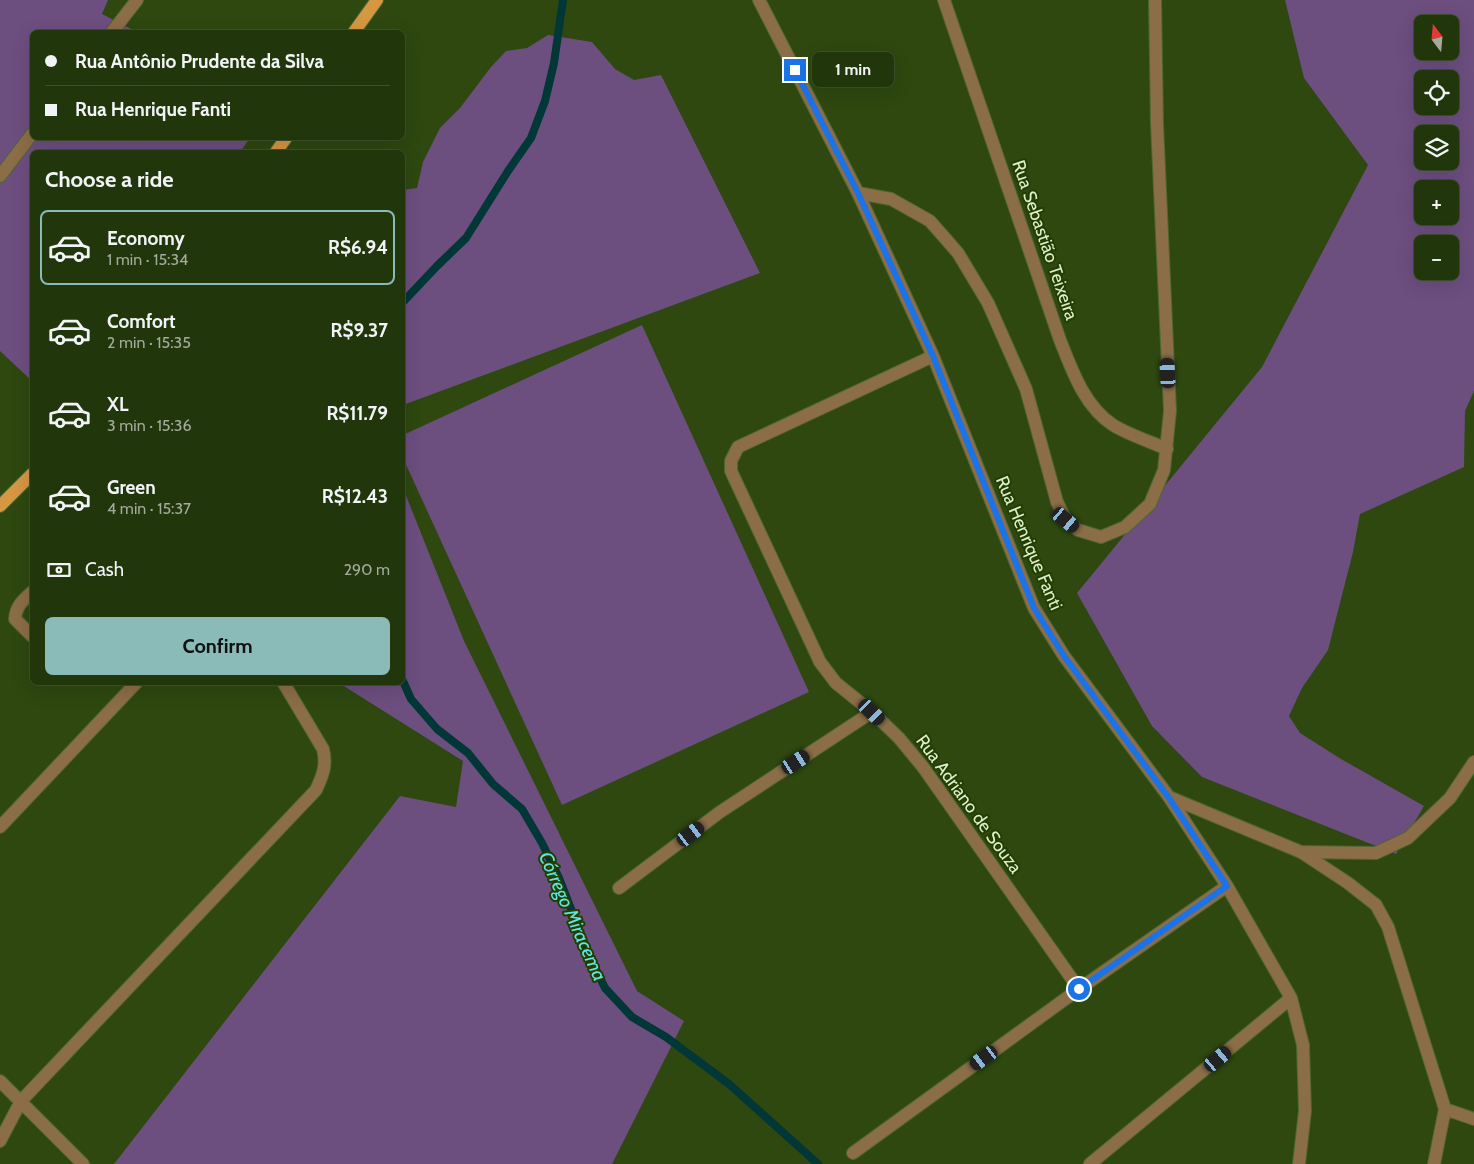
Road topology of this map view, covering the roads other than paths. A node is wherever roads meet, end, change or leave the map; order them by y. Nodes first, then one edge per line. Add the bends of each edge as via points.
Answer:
1 (137, 0) edge
2 (377, 0) edge
3 (759, 0) edge
4 (944, 0) edge
5 (1155, 0) edge
6 (114, 30) edge
7 (355, 30) edge
8 (30, 137) edge
9 (0, 176) edge
10 (858, 193) junction
11 (933, 356) junction
12 (1167, 449) junction
13 (30, 476) edge
14 (0, 506) edge
15 (30, 594) edge
16 (30, 634) edge
17 (134, 685) edge
18 (286, 685) edge
19 (872, 712) junction
20 (1474, 762) edge
21 (1169, 798) junction
22 (0, 827) edge
23 (1301, 852) junction
24 (1227, 886) junction
25 (619, 888) dead end
26 (1079, 989) junction
27 (1291, 998) junction
28 (0, 1081) edge
29 (21, 1101) junction
30 (1446, 1110) junction
31 (1474, 1119) edge
32 (0, 1141) edge
33 (853, 1153) dead end
34 (83, 1164) edge
35 (1090, 1164) edge
36 (1299, 1164) edge
37 (1434, 1164) edge

1 - 6 street
2 - 7 main road
3 - 10 street, Rua Henrique Fanti
4 - 12 street, Rua Sebastião Teixeira via 1076,380 1096,410 1113,425
5 - 12 street via 1157,124 1170,411
8 - 9 street
10 - 11 street, Rua Henrique Fanti
10 - 12 street via 891,199 930,221 958,253 988,303 1026,389 1057,502 1066,520 1078,530 1101,536 1132,521 1150,504 1164,470
11 - 19 street, Rua Adriano de Souza via 738,448 731,461 732,471 820,662 836,683
11 - 21 street, Rua Henrique Fanti via 1034,608 1064,656
13 - 14 main road
15 - 16 street via 21,602 15,620
17 - 22 street
18 - 29 street via 323,749 326,760 324,773 316,790
19 - 25 street via 720,812
19 - 26 street, Rua Adriano de Souza via 923,766
20 - 23 street via 1450,798 1408,838 1376,853
21 - 23 street
21 - 24 street, Rua Henrique Fanti
23 - 30 street via 1376,905 1388,927
24 - 26 street
24 - 27 street, Rua Henrique Fanti
26 - 33 street
27 - 35 street
27 - 36 street, Rua Henrique Fanti via 1303,1045 1305,1111
28 - 29 street
29 - 32 street
29 - 34 street
30 - 31 street
30 - 37 street

